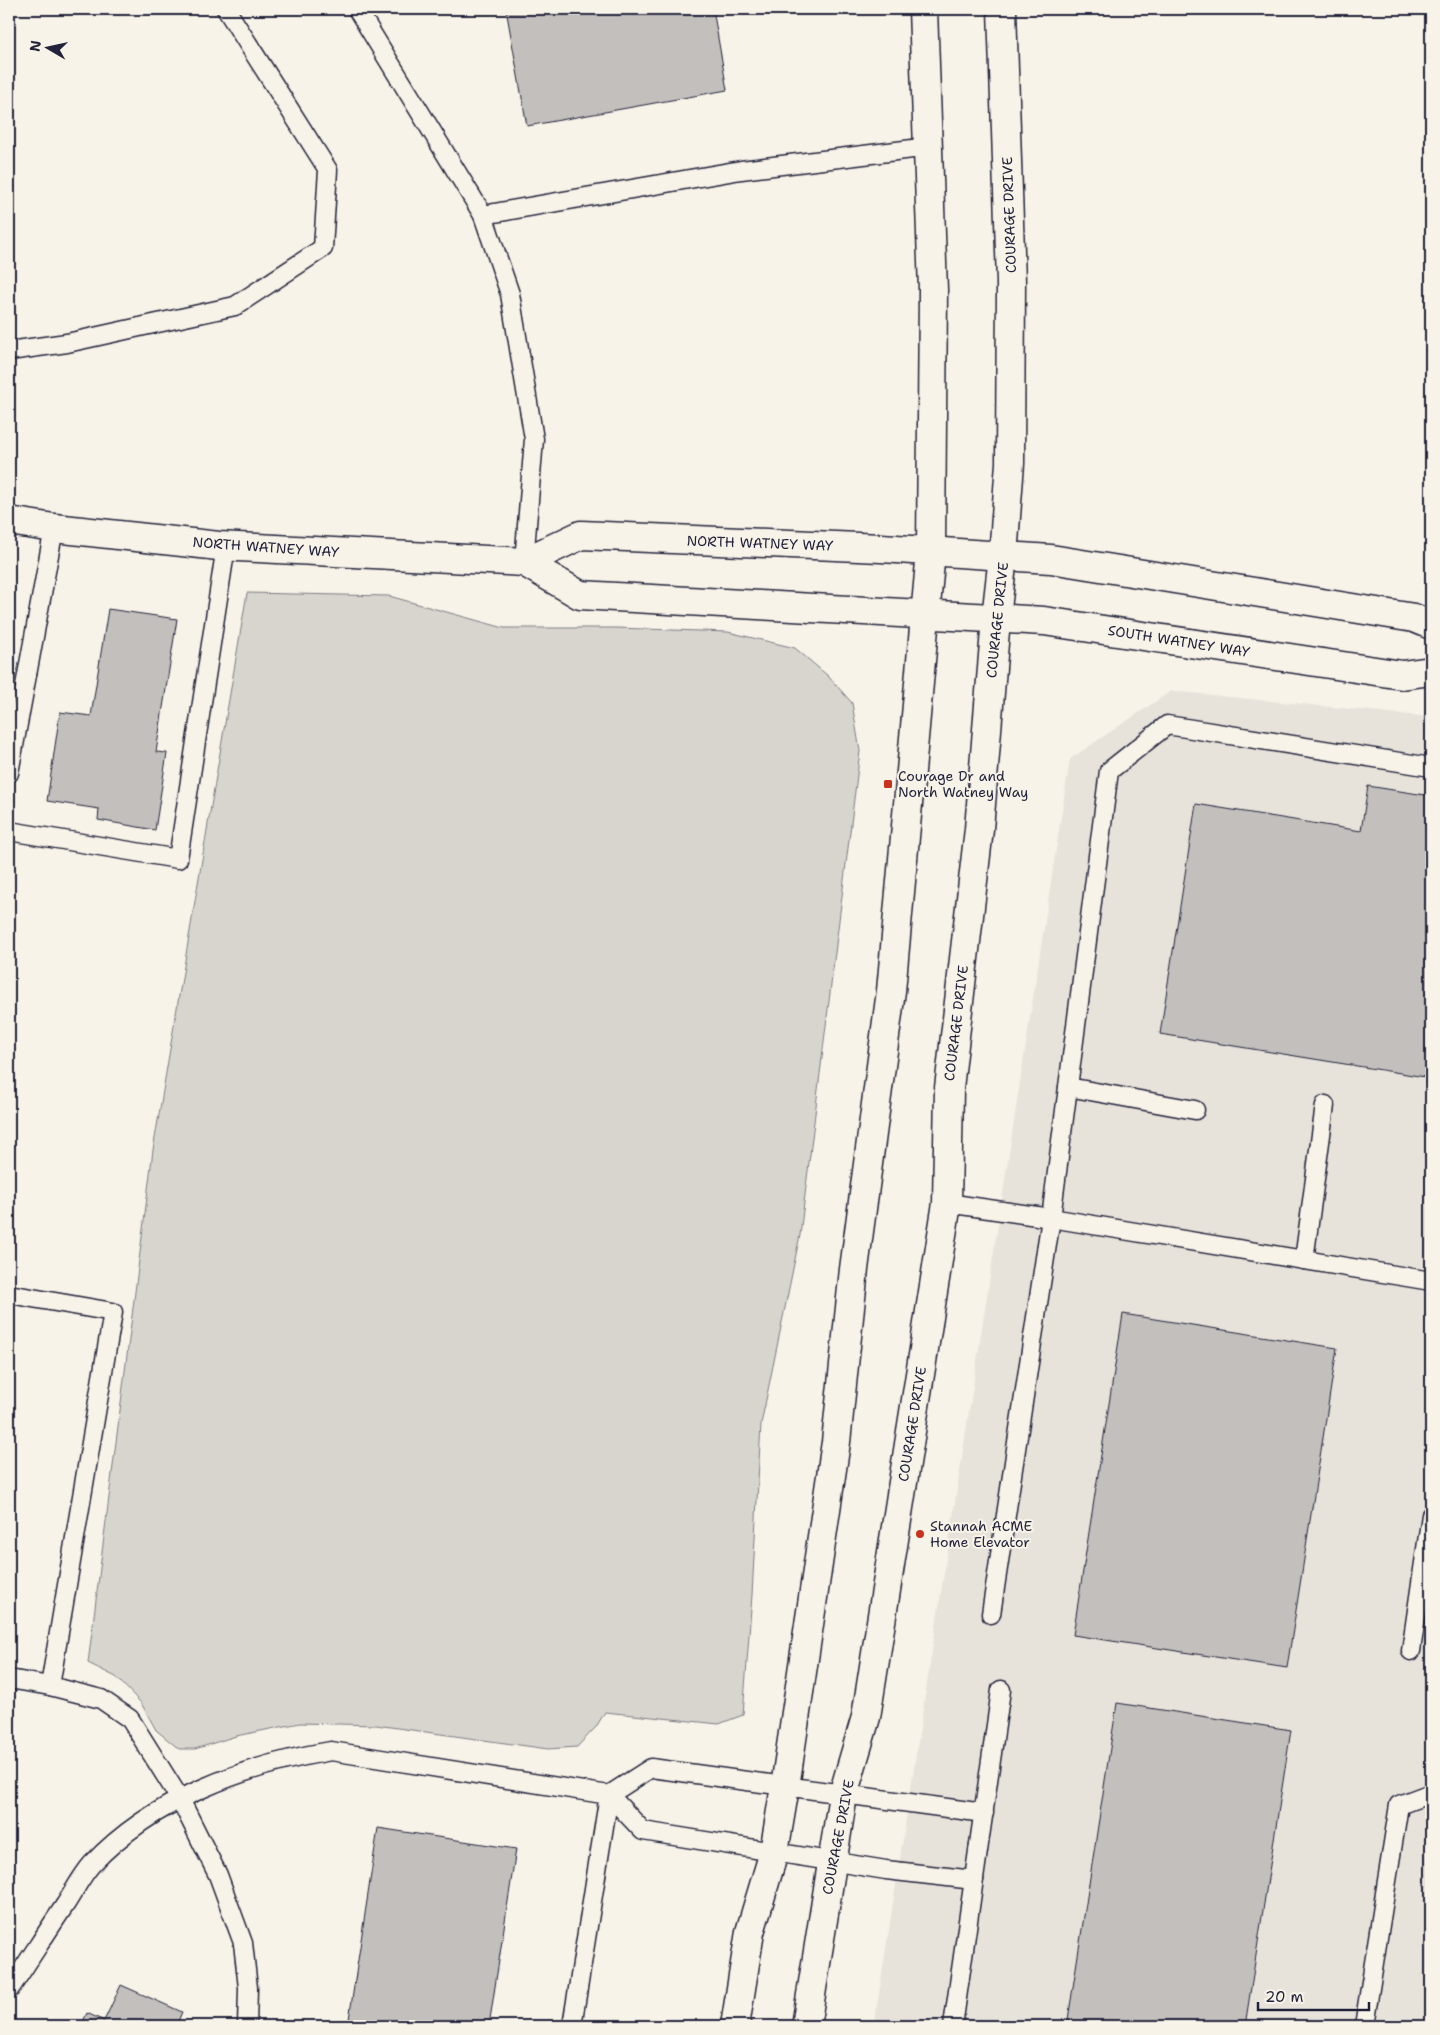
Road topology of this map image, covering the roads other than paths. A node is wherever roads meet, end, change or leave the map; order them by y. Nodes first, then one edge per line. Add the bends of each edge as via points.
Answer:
1 (226, 9) edge
2 (357, 9) edge
3 (923, 9) edge
4 (1002, 9) edge
5 (929, 148) junction
6 (483, 215) junction
7 (9, 351) edge
8 (9, 521) edge
9 (54, 528) junction
10 (226, 546) junction
11 (931, 551) junction
12 (1003, 556) junction
13 (524, 562) junction
14 (925, 614) junction
15 (996, 618) junction
16 (1431, 625) edge
17 (1431, 671) edge
18 (1431, 767) edge
19 (9, 773) edge
20 (9, 831) edge
21 (1068, 1087) junction
22 (1325, 1105) dead end
23 (1195, 1110) dead end
24 (947, 1203) junction
25 (1051, 1218) junction
26 (1304, 1260) junction
27 (1431, 1281) edge
28 (9, 1294) edge
29 (1431, 1515) edge
30 (991, 1614) dead end
31 (1411, 1651) dead end
32 (9, 1679) edge
33 (50, 1686) junction
34 (1002, 1690) dead end
35 (785, 1787) junction
36 (1431, 1793) edge
37 (608, 1795) junction
38 (843, 1795) junction
39 (180, 1799) junction
40 (984, 1813) junction
41 (774, 1852) junction
42 (832, 1861) junction
43 (974, 1880) junction
44 (9, 1990) edge
45 (247, 2026) edge
46 (572, 2026) edge
47 (735, 2026) edge
48 (806, 2026) edge
49 (953, 2026) edge
50 (1364, 2026) edge

1 - 7 lane via 328,170 323,248 235,306 67,343
2 - 6 lane
3 - 5 street
4 - 12 street, COURAGE DRIVE via 1011,282 1010,464
5 - 6 lane via 740,170
5 - 11 street via 933,290
6 - 13 lane via 510,294 534,439
8 - 9 street, NORTH WATNEY WAY
9 - 10 street, NORTH WATNEY WAY
9 - 19 lane
10 - 13 street, NORTH WATNEY WAY
10 - 20 lane via 178,859
11 - 12 street, NORTH WATNEY WAY
11 - 13 street, NORTH WATNEY WAY via 581,536
11 - 14 street
12 - 15 street, COURAGE DRIVE
12 - 16 street via 1051,559 1414,618
13 - 14 street, NORTH WATNEY WAY via 580,595
14 - 15 street, SOUTH WATNEY WAY
14 - 35 street via 891,990 854,1270 836,1442
15 - 17 street, SOUTH WATNEY WAY via 1044,621 1402,675
15 - 24 street, COURAGE DRIVE via 978,829 949,1088
18 - 21 lane via 1167,725 1109,771
21 - 23 lane
21 - 25 lane
22 - 26 lane
24 - 25 lane
24 - 38 street, COURAGE DRIVE via 866,1716
25 - 26 lane
25 - 30 lane
26 - 27 lane
28 - 33 lane via 113,1312
29 - 31 lane
32 - 33 lane
33 - 39 lane via 101,1699 130,1719
34 - 40 lane
35 - 37 lane via 651,1768
35 - 38 lane
35 - 41 street
36 - 50 lane via 1399,1805
37 - 39 lane via 332,1751 265,1765
37 - 41 lane via 643,1831
37 - 46 lane
38 - 40 lane
38 - 42 street, COURAGE DRIVE
39 - 44 lane via 133,1828 92,1864
39 - 45 lane via 218,1875 243,1943 248,1988
40 - 43 lane
41 - 42 lane
41 - 47 street via 750,1932
42 - 43 lane
42 - 48 street, COURAGE DRIVE
43 - 49 lane

